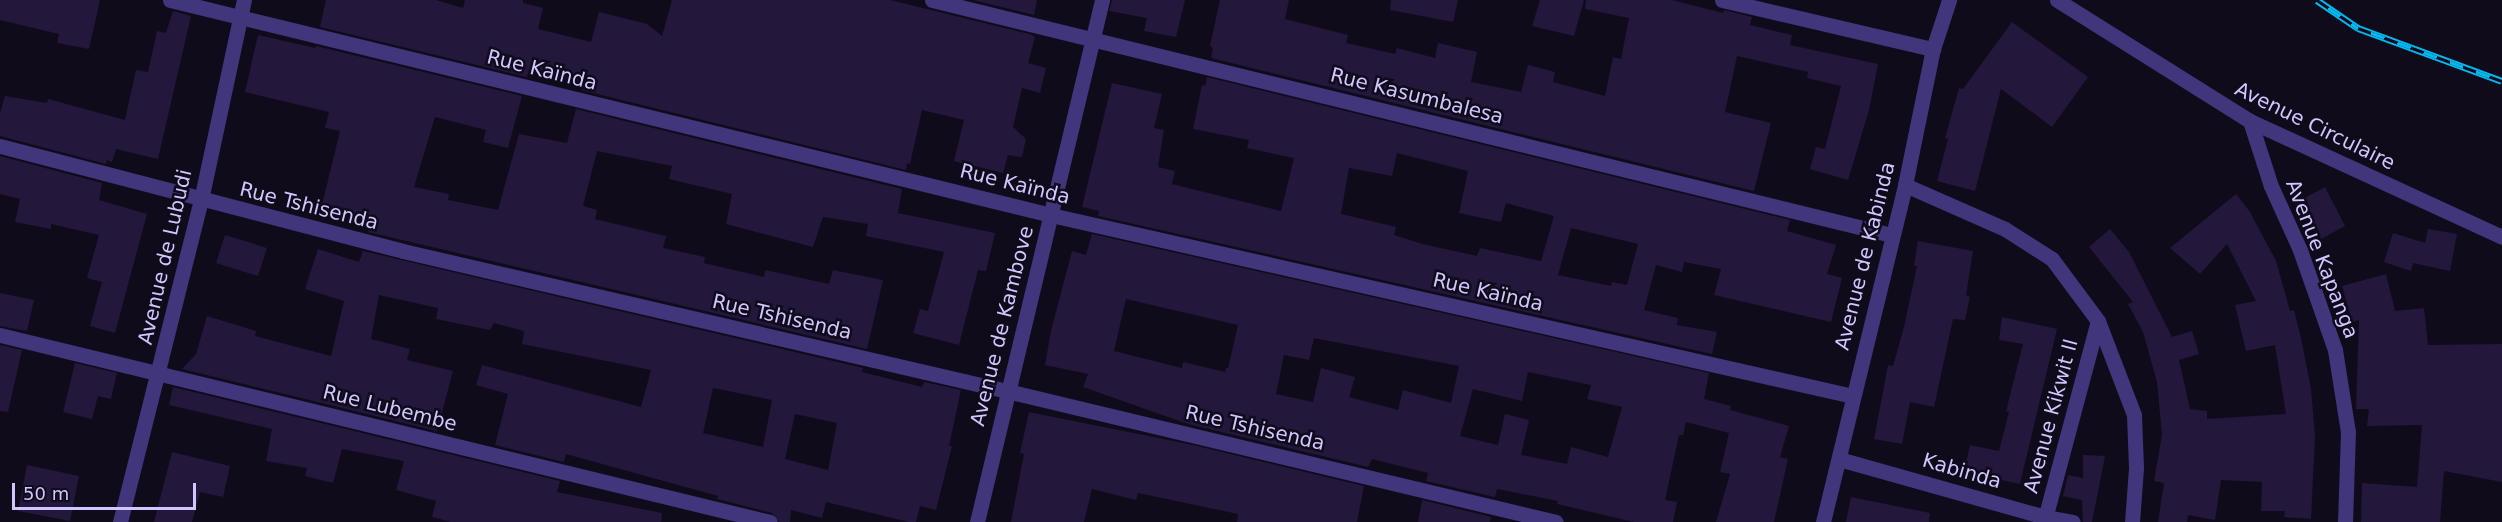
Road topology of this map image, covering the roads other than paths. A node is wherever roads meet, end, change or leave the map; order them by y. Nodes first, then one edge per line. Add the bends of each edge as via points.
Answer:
1 (170, 0) edge
2 (244, 0) edge
3 (932, 0) edge
4 (1102, 0) edge
5 (1722, 0) edge
6 (1949, 0) edge
7 (2057, 0) edge
8 (239, 17) junction
9 (1093, 38) junction
10 (1933, 49) junction
11 (2250, 121) junction
12 (0, 146) edge
13 (1905, 185) junction
14 (201, 200) junction
15 (1051, 215) junction
16 (1892, 235) junction
17 (2502, 237) edge
18 (2098, 321) junction
19 (0, 336) edge
20 (159, 374) junction
21 (1007, 391) junction
22 (1852, 396) junction
23 (1839, 459) junction
24 (2045, 520) edge
25 (120, 522) edge
26 (770, 522) edge
27 (977, 522) edge
28 (1556, 522) edge
29 (1823, 522) edge
30 (2073, 522) edge
31 (2132, 522) edge
32 (2345, 522) edge

1 - 8 street, Rue Kaïnda
2 - 8 street, Avenue de Lubudi
3 - 9 street, Rue Kasumbalesa
4 - 9 street, Avenue de Kambove
5 - 10 street
6 - 10 street, Avenue de Kabinda
7 - 11 street, Avenue Circulaire
8 - 14 street, Avenue de Lubudi
8 - 15 street, Rue Kaïnda
9 - 15 street, Avenue de Kambove
9 - 16 street, Rue Kasumbalesa
10 - 13 street, Avenue de Kabinda
11 - 17 street, Avenue Circulaire
11 - 32 street, Avenue Kapanga via 2335,350 2348,432
12 - 14 street, Rue Tshisenda
13 - 16 street, Avenue de Kabinda
13 - 18 street via 2005,229 2052,259
14 - 20 street, Avenue de Lubudi
14 - 21 street, Rue Tshisenda via 403,251
15 - 21 street, Avenue de Kambove
15 - 22 street, Rue Kaïnda
16 - 22 street, Avenue de Kabinda
18 - 24 street, Avenue Kikwit II
18 - 31 street via 2134,415
19 - 20 street, Rue Lubembe
20 - 25 street, Avenue de Lubudi
20 - 26 street, Rue Lubembe
21 - 27 street, Avenue de Kambove
21 - 28 street, Rue Tshisenda
22 - 23 street, Avenue de Kabinda
23 - 24 street, Kabinda
23 - 29 street, Avenue de Kabinda
24 - 30 street, Kabinda

